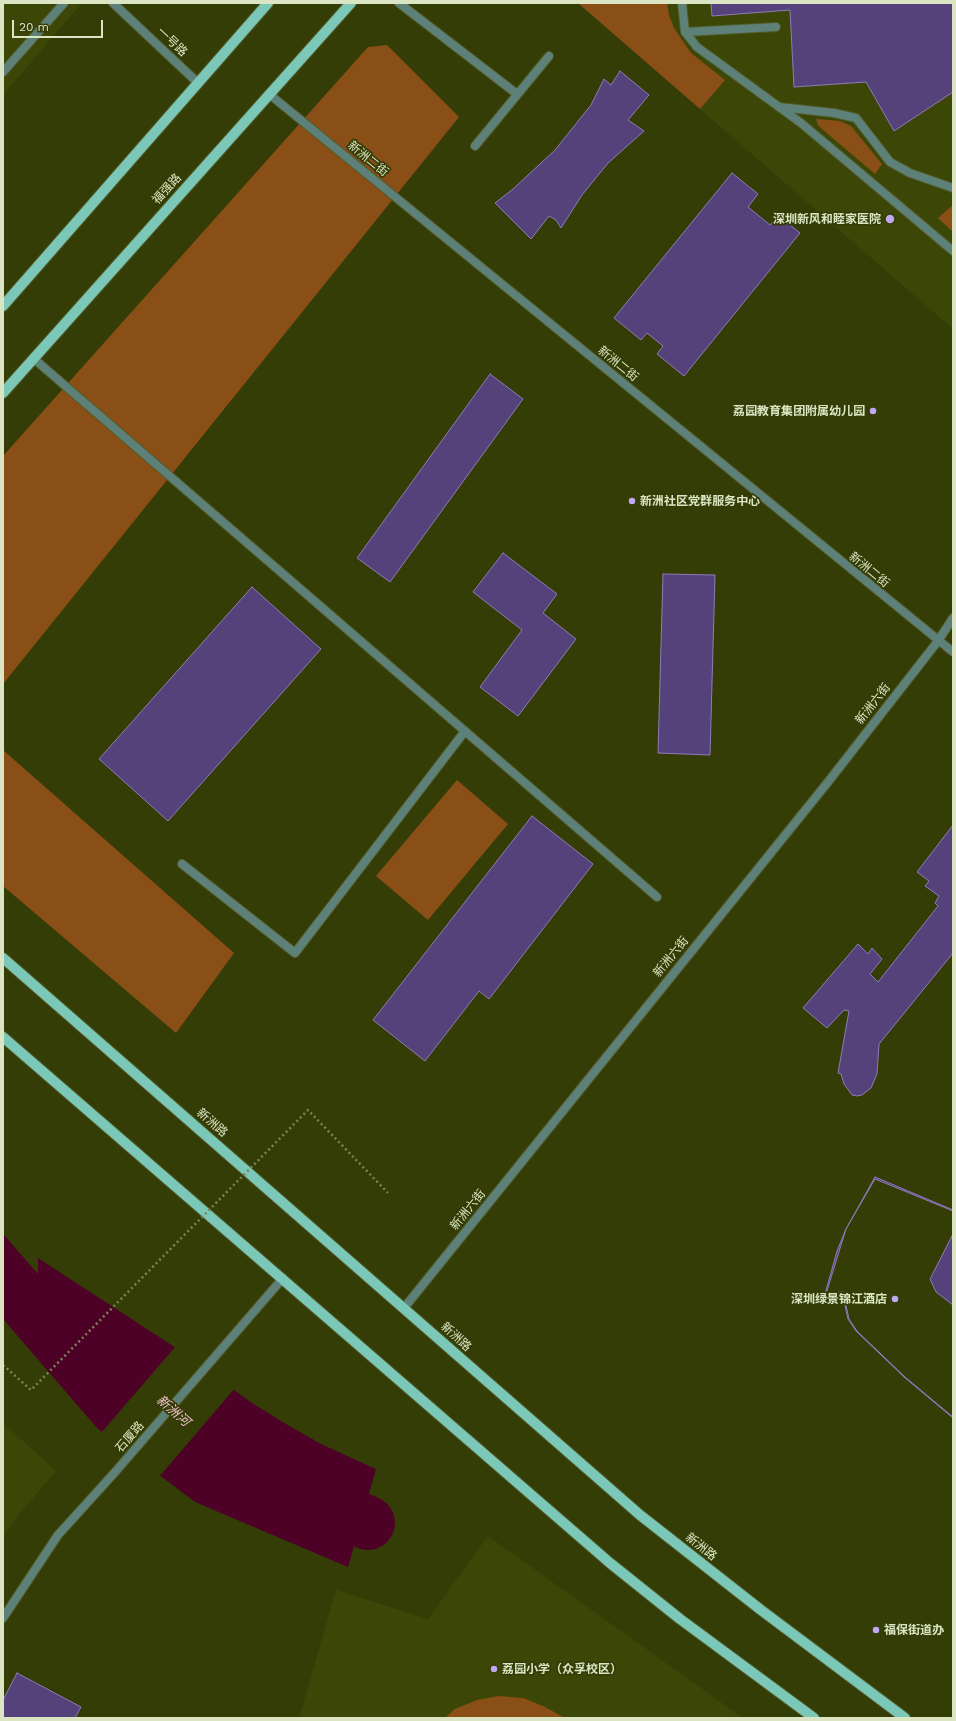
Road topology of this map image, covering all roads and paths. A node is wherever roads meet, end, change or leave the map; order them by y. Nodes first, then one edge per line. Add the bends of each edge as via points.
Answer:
1 (64, 3) edge
2 (113, 3) edge
3 (268, 3) edge
4 (351, 3) edge
5 (399, 3) edge
6 (682, 3) edge
7 (776, 27) dead end
8 (685, 32) junction
9 (549, 56) dead end
10 (3, 72) edge
11 (197, 82) junction
12 (269, 94) junction
13 (517, 94) junction
14 (778, 107) junction
15 (475, 146) dead end
16 (953, 188) edge
17 (953, 251) edge
18 (3, 306) edge
19 (34, 358) junction
20 (3, 393) edge
21 (953, 618) edge
22 (938, 641) junction
23 (953, 652) edge
24 (465, 731) junction
25 (182, 864) dead end
26 (657, 897) dead end
27 (3, 958) edge
28 (3, 1037) edge
29 (388, 1193) dead end
30 (283, 1278) junction
31 (404, 1308) junction
32 (3, 1365) edge
33 (3, 1618) edge
34 (814, 1718) edge
35 (905, 1718) edge

1 - 10 street
2 - 11 street, 一号路
3 - 11 main road
4 - 12 main road, 福强路
5 - 13 street
6 - 8 street
7 - 8 street
8 - 14 street via 696,47
9 - 13 street
11 - 18 main road
12 - 19 main road, 福强路
12 - 22 street, 新洲二街
13 - 15 street
14 - 16 street via 856,118 890,162 910,173
14 - 17 street via 812,132
19 - 20 main road, 福强路
19 - 24 street
21 - 22 street, 新洲六街
22 - 23 street, 新洲二街
22 - 31 street, 新洲六街 via 828,782
24 - 25 street via 295,953
24 - 26 street
27 - 31 main road, 新洲路
28 - 30 main road
29 - 32 path, bridge via 308,1110 31,1390
30 - 33 street, 石厦路 via 58,1535
30 - 34 main road via 634,1583
31 - 35 main road, 新洲路 via 640,1515 767,1615

